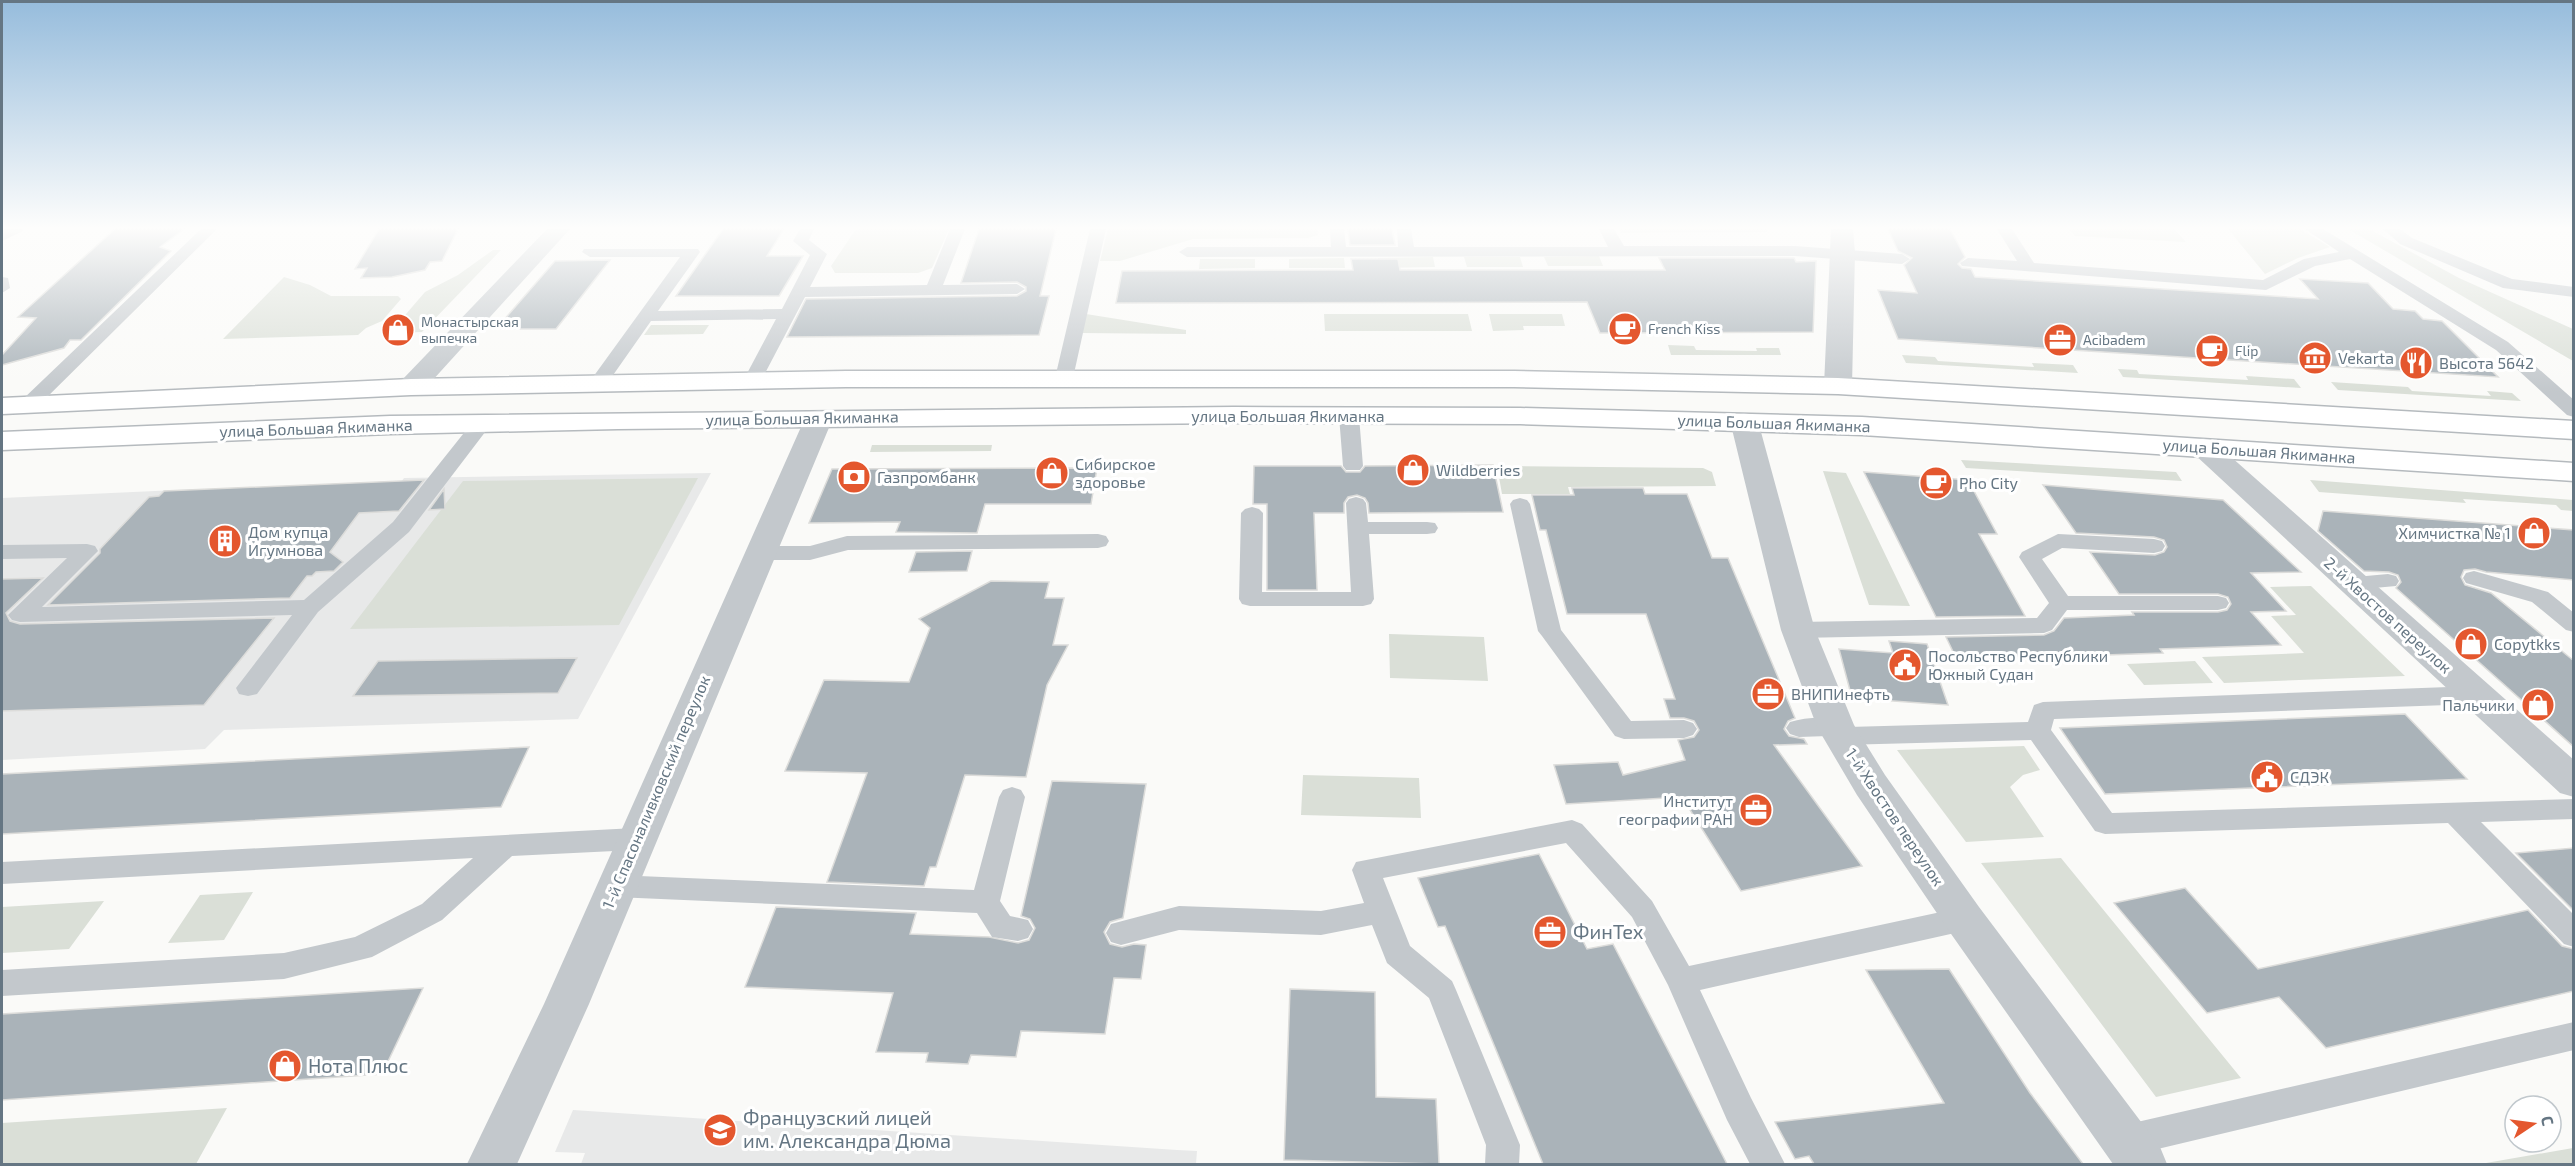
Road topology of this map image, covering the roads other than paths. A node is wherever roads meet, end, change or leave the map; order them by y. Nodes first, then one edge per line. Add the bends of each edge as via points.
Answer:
1 (153, 283) edge
2 (508, 283) edge
3 (670, 283) edge
4 (804, 283) edge
5 (936, 283) edge
6 (1086, 283) edge
7 (1842, 283) edge
8 (2245, 283) edge
9 (2269, 283) edge
10 (2400, 283) edge
11 (2508, 283) edge
12 (1017, 289) dead end
13 (933, 290) junction
14 (799, 292) junction
15 (2574, 292) edge
16 (787, 314) junction
17 (647, 315) junction
18 (1064, 378) junction
19 (752, 381) junction
20 (597, 384) junction
21 (1838, 386) junction
22 (411, 387) junction
23 (29, 404) junction
24 (2, 406) edge
25 (2574, 411) edge
26 (1349, 416) junction
27 (819, 418) junction
28 (1743, 421) junction
29 (482, 423) junction
30 (2574, 430) edge
31 (2, 441) edge
32 (2203, 447) junction
33 (1353, 466) dead end
34 (2574, 472) edge
35 (1356, 503) dead end
36 (1520, 504) dead end
37 (1252, 513) dead end
38 (1358, 528) junction
39 (1427, 528) dead end
40 (1098, 541) dead end
41 (2154, 546) dead end
42 (2, 552) edge
43 (760, 553) junction
44 (2474, 578) dead end
45 (2388, 581) dead end
46 (2352, 583) junction
47 (2061, 603) junction
48 (2218, 603) dead end
49 (310, 607) junction
50 (2574, 625) edge
51 (1798, 630) junction
52 (248, 688) dead end
53 (2476, 695) junction
54 (1684, 729) dead end
55 (1825, 730) junction
56 (2038, 731) junction
57 (2566, 768) edge
58 (1012, 797) dead end
59 (2574, 809) edge
60 (2455, 813) junction
61 (635, 839) junction
62 (504, 847) junction
63 (2, 874) edge
64 (615, 886) junction
65 (985, 902) junction
66 (1381, 911) junction
67 (1964, 919) junction
68 (1018, 929) dead end
69 (1121, 933) dead end
70 (2574, 935) edge
71 (1681, 981) junction
72 (2, 983) edge
73 (2574, 1036) edge
74 (2133, 1153) edge
75 (492, 1164) edge
76 (1502, 1164) edge
77 (1768, 1164) edge

1 - 23 lane
2 - 22 street
3 - 17 lane
4 - 14 lane
5 - 13 lane
6 - 18 lane
7 - 21 street
8 - 9 lane
10 - 25 lane via 2502,346
11 - 15 lane
12 - 13 lane
13 - 14 lane
14 - 16 lane
16 - 17 lane
16 - 19 lane
17 - 20 lane
18 - 19 main road
18 - 21 main road via 1502,379
19 - 20 main road
20 - 22 main road
21 - 30 main road
22 - 23 main road
23 - 24 main road
26 - 27 main road, улица Большая Якиманка
26 - 28 main road, улица Большая Якиманка
26 - 33 lane
27 - 29 main road, улица Большая Якиманка
27 - 43 street, 1-й Спасоналивковский переулок
28 - 32 main road, улица Большая Якиманка
28 - 51 street, 1-й Хвостов переулок
29 - 31 main road, улица Большая Якиманка
29 - 49 lane via 401,527
32 - 34 main road, улица Большая Якиманка
32 - 46 street, 2-й Хвостов переулок
35 - 38 lane
36 - 54 lane via 1550,631 1624,730
37 - 38 lane via 1250,599 1363,598
38 - 39 lane
40 - 43 lane via 847,543 810,553
41 - 47 lane via 2058,541 2030,557
42 - 49 lane via 87,551 20,615
43 - 61 street, 1-й Спасоналивковский переулок
44 - 50 lane via 2540,597
45 - 46 lane
46 - 53 street, 2-й Хвостов переулок
47 - 48 lane
47 - 51 lane via 2044,625
49 - 52 lane
51 - 55 street, 1-й Хвостов переулок
53 - 56 lane via 2043,711
53 - 57 street, 2-й Хвостов переулок
55 - 56 lane
55 - 67 street, 1-й Хвостов переулок via 1871,785
56 - 60 lane via 2105,824
58 - 65 lane
59 - 60 lane
60 - 70 lane
61 - 62 lane
61 - 64 street, 1-й Спасоналивковский переулок
62 - 63 lane
62 - 72 lane via 432,912 361,948 284,966
64 - 65 lane
64 - 75 street, 1-й Спасоналивковский переулок
65 - 68 lane via 1002,928
66 - 69 lane via 1321,923 1179,918
66 - 71 lane via 1366,870 1572,831 1642,909
66 - 76 lane via 1398,954 1442,990 1503,1145
67 - 71 lane
67 - 74 street, 1-й Хвостов переулок
71 - 77 lane via 1739,1110
73 - 74 lane

